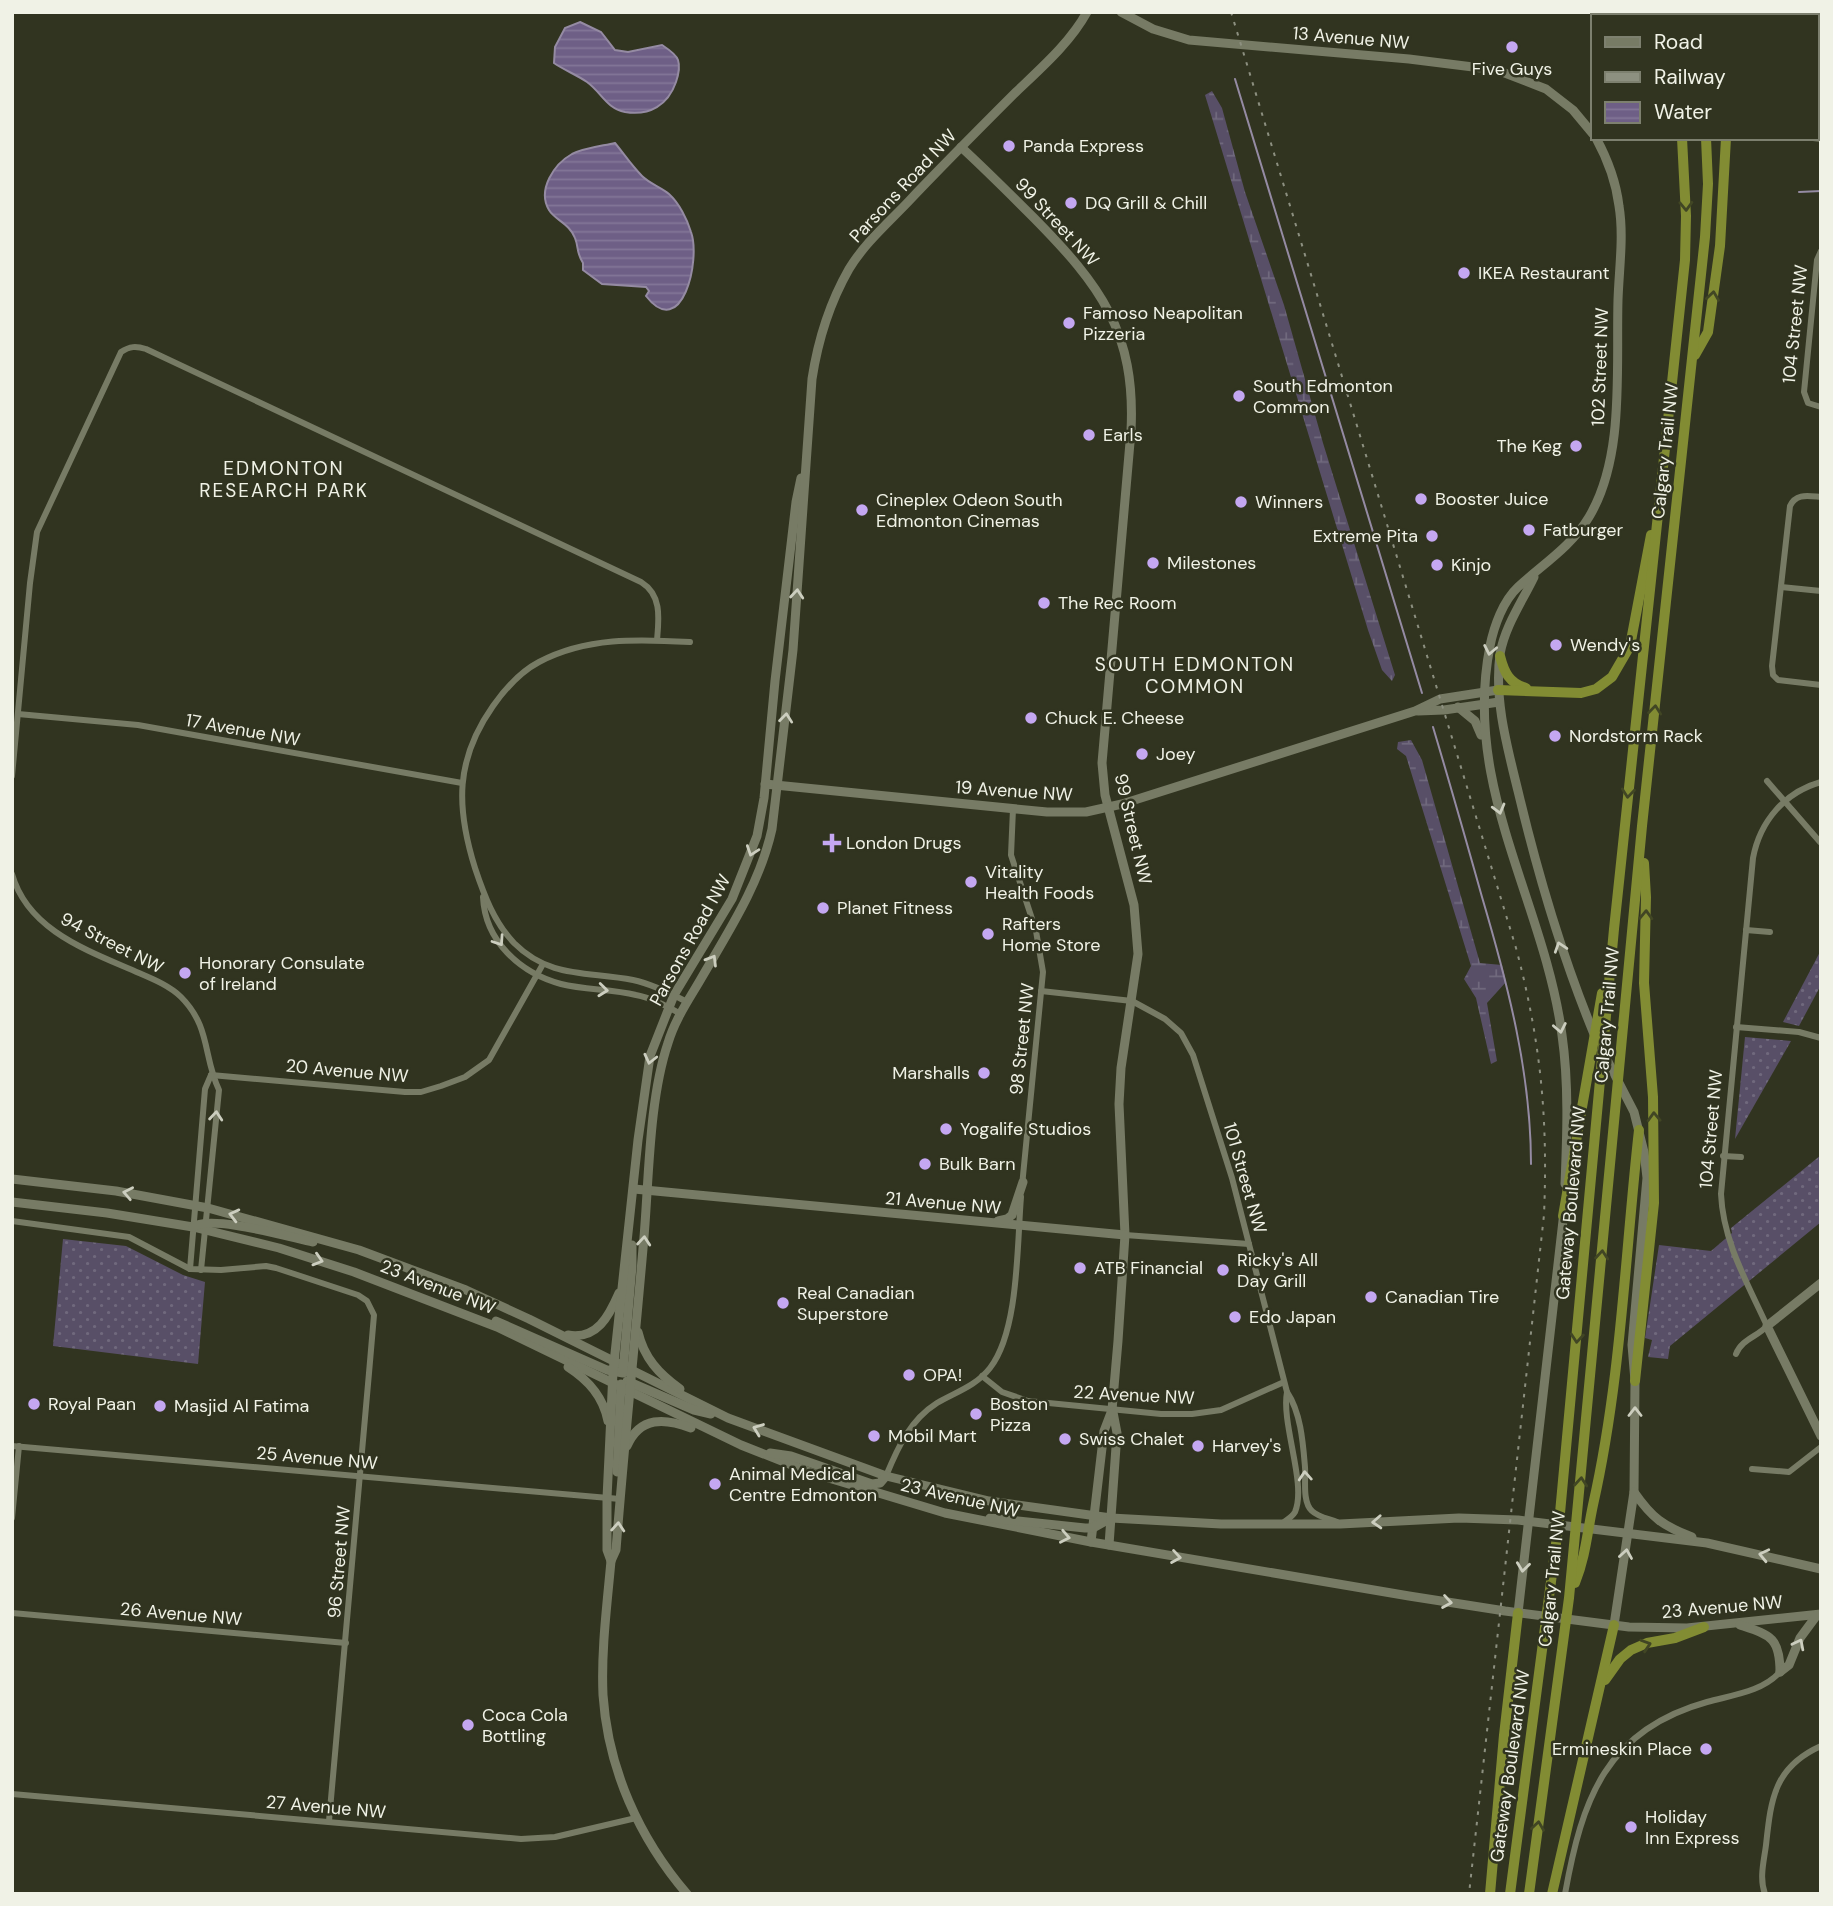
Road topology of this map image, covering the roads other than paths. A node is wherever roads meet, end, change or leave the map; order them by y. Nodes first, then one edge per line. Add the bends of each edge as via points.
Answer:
1 (1087, 12) edge
2 (1121, 12) edge
3 (1573, 110) joint
4 (1591, 132) edge
5 (1596, 140) edge
6 (1682, 140) edge
7 (1706, 140) edge
8 (1726, 140) edge
9 (961, 147) junction
10 (1821, 251) edge
11 (1692, 360) junction
12 (1821, 407) edge
13 (806, 459) junction
14 (1821, 497) edge
15 (1659, 506) junction
16 (1535, 575) junction
17 (1781, 587) junction
18 (1821, 590) edge
19 (657, 640) junction
20 (690, 642) dead end
21 (1500, 656) junction
22 (1821, 685) edge
23 (1528, 689) junction
24 (1498, 690) junction
25 (1484, 691) junction
26 (1500, 702) junction
27 (1484, 704) junction
28 (1458, 707) junction
29 (1415, 711) junction
30 (18, 714) junction
31 (1485, 743) junction
32 (12, 776) edge
33 (1767, 781) dead end
34 (1821, 782) edge
35 (462, 783) junction
36 (765, 785) junction
37 (779, 786) junction
38 (1784, 802) junction
39 (1109, 807) junction
40 (1013, 809) junction
41 (1642, 826) junction
42 (1819, 842) edge
43 (12, 874) edge
44 (483, 893) junction
45 (1614, 929) junction
46 (1746, 930) junction
47 (1770, 932) dead end
48 (543, 964) junction
49 (537, 975) junction
50 (1041, 991) junction
51 (674, 995) junction
52 (1132, 1001) junction
53 (687, 1002) junction
54 (669, 1007) junction
55 (681, 1014) junction
56 (1736, 1027) junction
57 (1821, 1038) edge
58 (211, 1075) junction
59 (1639, 1130) junction
60 (1723, 1156) junction
61 (1741, 1157) dead end
62 (12, 1179) edge
63 (1023, 1182) junction
64 (634, 1189) junction
65 (648, 1190) junction
66 (12, 1202) edge
67 (194, 1209) junction
68 (1563, 1216) junction
69 (206, 1219) junction
70 (12, 1222) edge
71 (972, 1222) junction
72 (1019, 1226) junction
73 (192, 1227) junction
74 (629, 1232) junction
75 (1125, 1235) junction
76 (1249, 1244) junction
77 (190, 1269) junction
78 (201, 1270) junction
79 (1821, 1283) edge
80 (623, 1284) junction
81 (639, 1292) junction
82 (467, 1314) junction
83 (1767, 1326) junction
84 (559, 1334) junction
85 (1736, 1354) dead end
86 (621, 1377) junction
87 (982, 1377) junction
88 (1635, 1381) junction
89 (1284, 1382) junction
90 (1287, 1392) junction
91 (706, 1408) junction
92 (1112, 1410) junction
93 (728, 1418) junction
94 (1821, 1436) edge
95 (741, 1445) junction
96 (15, 1446) edge
97 (1821, 1447) edge
98 (751, 1450) junction
99 (609, 1461) junction
100 (1752, 1469) dead end
101 (623, 1472) junction
102 (360, 1476) junction
103 (886, 1476) junction
104 (1634, 1492) junction
105 (620, 1495) junction
106 (607, 1498) junction
107 (945, 1513) junction
108 (1094, 1516) junction
109 (12, 1518) edge
110 (1111, 1518) junction
111 (1530, 1521) junction
112 (1340, 1524) junction
113 (1279, 1525) junction
114 (1093, 1528) junction
115 (1630, 1532) junction
116 (1091, 1542) junction
117 (1707, 1543) junction
118 (1108, 1545) junction
119 (611, 1562) junction
120 (1821, 1569) edge
121 (1569, 1598) junction
122 (12, 1613) edge
123 (1518, 1613) junction
124 (1819, 1614) edge
125 (1735, 1624) junction
126 (1614, 1625) junction
127 (1704, 1627) junction
128 (346, 1643) junction
129 (1780, 1672) junction
130 (1602, 1685) junction
131 (1821, 1746) edge
132 (12, 1794) edge
133 (636, 1818) junction
134 (329, 1821) junction
135 (684, 1894) edge
136 (1490, 1894) edge
137 (1510, 1894) edge
138 (1528, 1894) edge
139 (1552, 1894) edge
140 (1565, 1894) edge
141 (1765, 1894) edge

1 - 9 main road, Parsons Road NW via 1069,38
2 - 3 main road, 13 Avenue NW via 1153,29 1189,40 1497,69 1546,89
3 - 4 main road, 102 Street NW
5 - 16 main road, 102 Street NW via 1612,171 1620,209 1613,450 1604,487 1587,520
6 -> 15 highway, Gateway Boulevard NW via 1685,260
7 - 11 highway, Calgary Trail NW via 1705,237
11 -> 8 highway via 1708,332 1720,246
9 - 13 main road, Parsons Road NW via 866,246 840,286 819,341
9 - 39 main road, 99 Street NW via 1069,253 1104,299 1123,345 1132,407 1102,763
10 - 12 street, 104 Street NW via 1804,387 1805,401
41 -> 11 highway, Calgary Trail NW
13 - 36 main road, Parsons Road NW via 796,502
37 -> 13 main road, Parsons Road NW
14 - 17 street via 1802,496 1790,510
15 - 23 highway via 1630,646 1618,671 1590,692
15 -> 45 highway, Gateway Boulevard NW
16 - 21 main road, 102 Street NW via 1508,628
16 -> 25 main road, 102 Street NW via 1517,588 1498,620
17 - 18 street
17 - 22 street via 1772,666 1775,677 1783,682
19 - 20 street
19 - 30 street via 657,603 652,590 641,582 136,346 121,352 37,532
19 - 35 street via 590,643 559,652 526,671 481,725
21 - 23 highway via 1510,679
21 - 24 main road, 102 Street NW
23 - 24 highway
24 - 25 main road, 19 Avenue NW
24 - 26 main road, 102 Street NW
25 - 27 main road, 102 Street NW
25 - 29 main road, 19 Avenue NW via 1440,699
26 - 27 main road, 19 Avenue NW
59 -> 26 main road, 102 Street NW via 1564,959 1544,895
27 - 28 main road, 19 Avenue NW
27 - 31 main road, 102 Street NW
28 - 29 main road, 19 Avenue NW
28 - 31 main road via 1475,721
29 - 39 main road, 19 Avenue NW
30 - 32 street
30 - 35 street, 17 Avenue NW via 138,725
31 -> 68 main road via 1500,815 1547,965 1562,1034 1567,1119
33 - 38 street
34 - 38 street
35 - 44 street via 464,828
36 - 37 main road, 19 Avenue NW
36 -> 51 main road, Parsons Road NW via 757,836 744,873
37 - 40 main road, 19 Avenue NW
53 -> 37 main road, Parsons Road NW via 762,866
38 - 42 street
38 - 46 street, 104 Street NW via 1770,816 1757,841
39 - 40 main road, 19 Avenue NW via 1065,813
39 - 52 main road, 99 Street NW via 1135,905 1138,954
40 - 50 street, 98 Street NW via 1011,855 1039,943
88 -> 41 highway via 1654,1203
121 -> 41 highway, Calgary Trail NW
43 - 58 street, 94 Street NW via 29,910 43,923 180,996 205,1035
44 - 48 street via 504,931
44 -> 49 street via 495,937 512,958
45 - 68 highway
45 -> 137 highway, Gateway Boulevard NW via 1560,1513
46 - 47 street
46 - 56 street, 104 Street NW
48 - 49 street, 20 Avenue NW
48 - 51 street via 569,973 637,981
49 -> 54 street via 562,984 638,995
49 - 58 street, 20 Avenue NW via 489,1060 465,1077 441,1086 405,1092
50 - 52 street
50 - 63 street, 98 Street NW
51 - 53 street
51 - 54 main road, Parsons Road NW
52 - 75 main road, 99 Street NW via 1119,1104
52 - 76 street, 101 Street NW via 1165,1018 1181,1033 1193,1055
53 - 55 main road, Parsons Road NW
54 - 55 street
54 -> 64 main road, Parsons Road NW via 650,1056
55 - 65 main road, Parsons Road NW via 661,1067
56 - 57 street
56 - 60 street, 104 Street NW
58 - 67 street, 94 Street NW via 205,1090
69 -> 58 street, 94 Street NW via 219,1090
59 - 88 main road, 102 Street NW via 1647,1178 1632,1345
59 - 121 highway via 1622,1323 1606,1440 1585,1556
60 - 61 street
60 - 83 street, 104 Street NW via 1721,1195 1727,1231
67 -> 62 main road, 23 Avenue NW via 116,1191
63 - 71 main road via 1007,1219
63 - 72 street, 98 Street NW
64 - 65 main road, 21 Avenue NW
64 - 74 main road, Parsons Road NW
65 - 71 main road, 21 Avenue NW
81 -> 65 main road, Parsons Road NW
66 - 73 main road, 23 Avenue NW
67 - 69 main road, 23 Avenue NW
67 - 73 street, 94 Street NW
68 - 111 main road
69 - 73 main road, 23 Avenue NW
69 - 78 street, 94 Street NW
69 -> 82 main road, 23 Avenue NW
84 -> 69 main road, 23 Avenue NW via 466,1290 343,1245
70 - 77 street via 129,1237
71 - 72 main road, 21 Avenue NW
72 - 75 main road, 21 Avenue NW
72 - 87 street, 98 Street NW via 1009,1327 998,1356
73 - 77 street, 94 Street NW
74 - 80 main road, Parsons Road NW
74 - 86 main road via 633,1257
75 - 76 street, 21 Avenue NW
75 - 92 main road, 99 Street NW
76 - 89 street, 101 Street NW
77 - 78 street
78 - 102 street, 96 Street NW via 276,1268 358,1295 371,1305 374,1320
79 - 83 main road
80 - 84 main road via 610,1315 596,1329 581,1337
80 - 86 main road, Parsons Road NW
81 - 86 main road, Parsons Road NW
81 - 91 main road via 638,1333 648,1359 662,1376
82 - 86 main road via 511,1326
82 - 99 main road via 562,1364 591,1385 607,1416
83 - 85 street via 1741,1344
83 - 94 main road, 104 Street NW
84 - 86 main road, 23 Avenue NW
86 - 91 main road, 23 Avenue NW
86 - 93 main road via 694,1410
86 - 95 main road, 23 Avenue NW
86 - 99 main road, Parsons Road NW
86 - 101 main road, Parsons Road NW
86 - 105 main road
87 - 92 street, 22 Avenue NW via 1002,1392 1028,1401
87 - 103 street, 98 Street NW via 919,1417
104 -> 88 main road, 102 Street NW
89 - 90 street, 101 Street NW
89 - 92 street, 22 Avenue NW via 1212,1412
112 -> 90 street, 101 Street NW via 1309,1507 1300,1433
90 - 113 street, 101 Street NW via 1297,1503 1293,1515
91 - 93 main road, 23 Avenue NW
92 - 108 main road, 99 Street NW via 1104,1431
92 - 110 main road, 99 Street NW via 1118,1433
103 -> 93 main road, 23 Avenue NW
95 - 98 main road, 23 Avenue NW
95 - 101 main road via 678,1423 653,1421 632,1438
96 - 102 street, 25 Avenue NW
96 - 109 street
97 - 100 street via 1788,1472
98 - 103 main road via 791,1456 872,1484
98 - 107 main road, 23 Avenue NW
99 - 106 main road, Parsons Road NW
101 - 105 main road, Parsons Road NW
102 - 106 street, 25 Avenue NW
102 - 128 street, 96 Street NW
103 - 108 main road, 23 Avenue NW via 989,1501
104 - 115 main road, 102 Street NW
104 - 117 main road via 1657,1520
105 - 106 street, 25 Avenue NW
119 -> 105 main road, Parsons Road NW
106 - 119 main road, Parsons Road NW
107 - 114 main road
107 -> 116 main road, 23 Avenue NW
108 - 110 main road, 23 Avenue NW
108 - 114 main road, 99 Street NW
110 - 113 main road, 23 Avenue NW
110 - 114 main road
110 - 118 main road, 99 Street NW
111 -> 112 main road, 23 Avenue NW
111 - 115 main road, 23 Avenue NW
111 -> 123 main road
112 - 113 main road, 23 Avenue NW
114 - 116 main road, 99 Street NW
115 - 117 main road, 23 Avenue NW
126 -> 115 main road, 102 Street NW
116 - 118 main road, 23 Avenue NW
120 -> 117 main road, 23 Avenue NW
118 -> 123 main road, 23 Avenue NW
119 - 133 main road, Parsons Road NW via 604,1708 614,1760
138 -> 121 highway, Calgary Trail NW
122 - 128 street, 26 Avenue NW
123 - 126 main road, 23 Avenue NW
123 - 136 highway
124 - 125 main road, 23 Avenue NW
129 -> 124 main road
125 - 127 main road, 23 Avenue NW
125 - 129 main road via 1770,1637 1778,1649
126 - 127 main road, 23 Avenue NW
126 - 130 highway
130 -> 127 highway via 1631,1650
128 - 134 street, 96 Street NW
129 - 140 street via 1756,1688 1670,1716 1623,1749 1590,1798
130 - 139 highway
131 - 141 street via 1794,1763 1774,1792 1762,1879
132 - 134 street, 27 Avenue NW
133 - 134 street, 27 Avenue NW via 555,1837 521,1839
133 - 135 main road, Parsons Road NW

